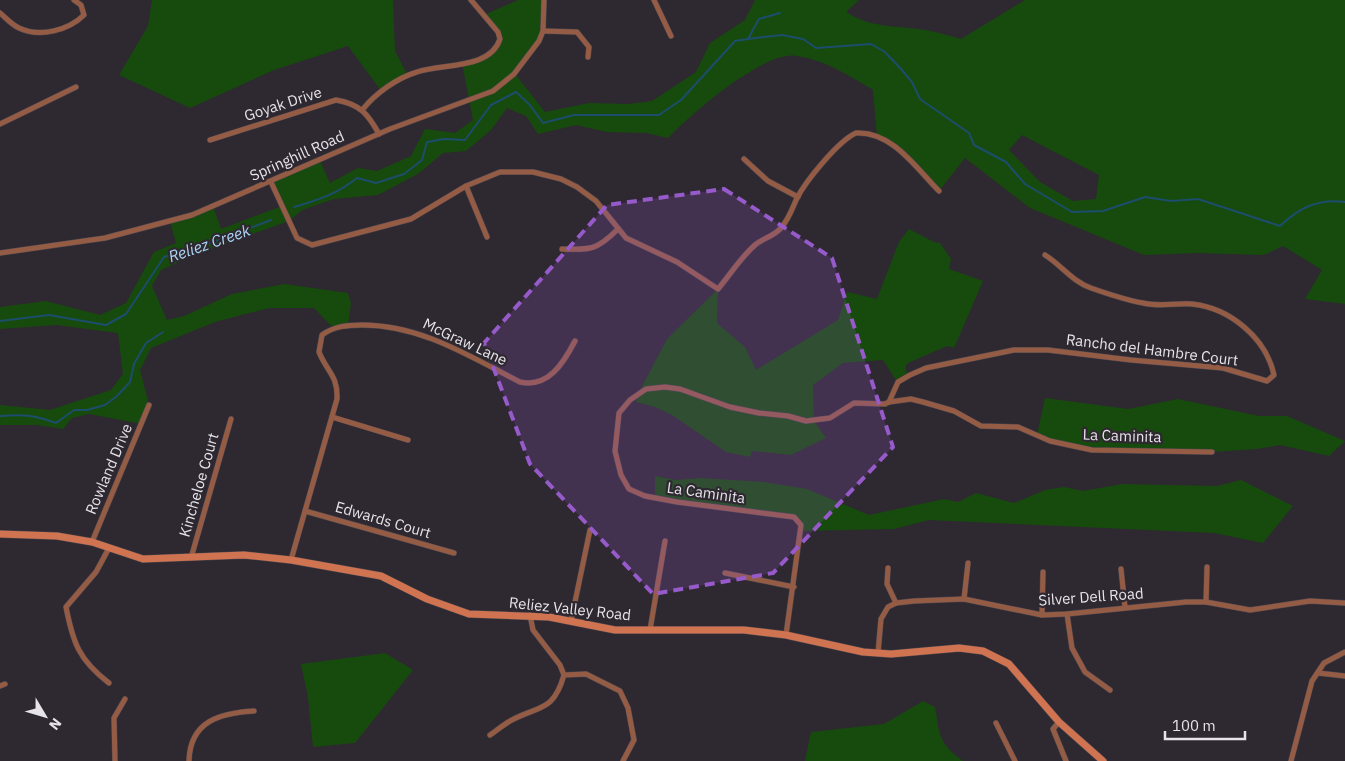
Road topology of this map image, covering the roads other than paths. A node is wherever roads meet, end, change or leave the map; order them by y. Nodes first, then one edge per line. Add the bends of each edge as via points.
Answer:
1 (74, 0) edge
2 (471, 0) edge
3 (544, 0) edge
4 (654, 0) edge
5 (0, 14) edge
6 (543, 31) junction
7 (671, 36) dead end
8 (588, 57) dead end
9 (76, 87) dead end
10 (363, 109) junction
11 (0, 124) edge
12 (379, 134) junction
13 (210, 140) dead end
14 (744, 159) dead end
15 (271, 182) junction
16 (466, 186) junction
17 (939, 191) dead end
18 (798, 197) junction
19 (618, 229) junction
20 (487, 237) dead end
21 (562, 249) dead end
22 (0, 253) edge
23 (1045, 255) dead end
24 (575, 341) dead end
25 (889, 402) junction
26 (149, 405) dead end
27 (332, 417) junction
28 (231, 419) dead end
29 (408, 440) dead end
30 (1212, 452) dead end
31 (305, 511) junction
32 (590, 530) dead end
33 (0, 534) edge
34 (666, 541) dead end
35 (92, 542) junction
36 (110, 548) junction
37 (454, 553) dead end
38 (191, 558) junction
39 (291, 560) junction
40 (968, 562) dead end
41 (1207, 567) dead end
42 (888, 568) dead end
43 (1121, 569) dead end
44 (1043, 572) dead end
45 (724, 573) dead end
46 (794, 587) junction
47 (964, 599) junction
48 (1206, 602) junction
49 (896, 603) junction
50 (1345, 603) edge
51 (1125, 608) junction
52 (1067, 614) junction
53 (1042, 615) junction
54 (530, 616) junction
55 (570, 621) junction
56 (650, 630) junction
57 (786, 635) junction
58 (1345, 652) edge
59 (878, 653) junction
60 (1318, 673) junction
61 (564, 674) junction
62 (1345, 676) edge
63 (108, 683) dead end
64 (1110, 690) dead end
65 (125, 699) dead end
66 (254, 711) dead end
67 (1059, 722) junction
68 (996, 723) dead end
69 (490, 735) dead end
70 (114, 761) edge
71 (188, 761) edge
72 (623, 761) edge
73 (1015, 761) edge
74 (1066, 761) edge
75 (1103, 761) edge
76 (1291, 761) edge

1 - 5 street via 81,5 84,14 76,23 43,33 19,28
2 - 10 street via 498,32 500,39 492,52 472,62 415,72 382,92
3 - 6 street, Springhill Road
4 - 7 street
6 - 8 street via 576,32 589,47
6 - 12 street, Springhill Road via 530,54 498,88
9 - 11 street
10 - 12 street
10 - 13 street, Goyak Drive via 351,102 336,100
12 - 15 street, Springhill Road
14 - 18 street via 768,181
15 - 16 street via 297,238 312,245 411,219
15 - 22 street, Springhill Road via 192,215 144,229
16 - 19 street via 500,172 532,172 561,179 596,201
16 - 20 street
17 - 18 street via 892,143 863,133 849,136
18 - 19 street via 780,230 757,243 718,289 677,262 631,241
19 - 21 street via 603,244 585,250
23 - 25 street, Rancho del Hambre Court via 1092,289 1142,303 1201,306 1231,318 1257,339 1267,354 1274,375 1267,381 1223,368 1048,350 1001,352 926,368 898,382
24 - 27 street, McGraw Lane via 567,356 549,376 537,384 530,384 520,382 444,342 411,330 381,325 348,325 329,330 322,335 319,352 338,386
25 - 30 street, La Caminita via 923,402 954,411 981,426 1018,426 1050,442 1092,450
25 - 46 street, La Caminita via 877,405 854,403 830,418 806,421 730,406 664,386 646,389 630,400 620,413 615,452 629,489 644,496 794,517 801,525
26 - 35 street, Rowland Drive
27 - 29 street
27 - 31 street, McGraw Lane
28 - 38 street, Kincheloe Court
31 - 37 street, Edwards Court
31 - 39 street, McGraw Lane
32 - 55 street
33 - 35 main road, Reliez Valley Road via 57,536
34 - 56 street
35 - 36 main road, Reliez Valley Road
36 - 38 main road, Reliez Valley Road via 143,559
36 - 63 street via 96,572 66,607 71,634 83,660
38 - 39 main road, Reliez Valley Road via 244,555
39 - 54 main road, Reliez Valley Road via 381,576 427,599 469,614
40 - 47 street
41 - 48 street
42 - 49 street via 887,584
43 - 51 street
44 - 53 street
45 - 46 street
46 - 57 street, La Caminita
47 - 49 street, Silver Dell Road
47 - 53 street, Silver Dell Road
48 - 50 street, Silver Dell Road via 1250,610 1310,601
48 - 51 street, Silver Dell Road
49 - 59 street via 888,607 881,619
51 - 52 street, Silver Dell Road
52 - 53 street, Silver Dell Road
52 - 64 street via 1072,648 1084,672
54 - 55 main road, Reliez Valley Road
54 - 61 street via 533,630
55 - 56 main road, Reliez Valley Road via 615,630
56 - 57 main road, Reliez Valley Road via 744,630
57 - 59 main road, Reliez Valley Road
58 - 60 street via 1324,663
59 - 67 main road, Reliez Valley Road via 906,654 959,648 983,651 1009,664
60 - 62 street
60 - 76 street via 1312,682
61 - 69 street via 552,701 510,721
61 - 72 street via 586,674 620,691 628,708 634,740
65 - 70 street via 114,718
66 - 71 street via 236,712 208,722 192,737
67 - 74 street via 1053,729
67 - 75 main road, Reliez Valley Road
68 - 73 street

